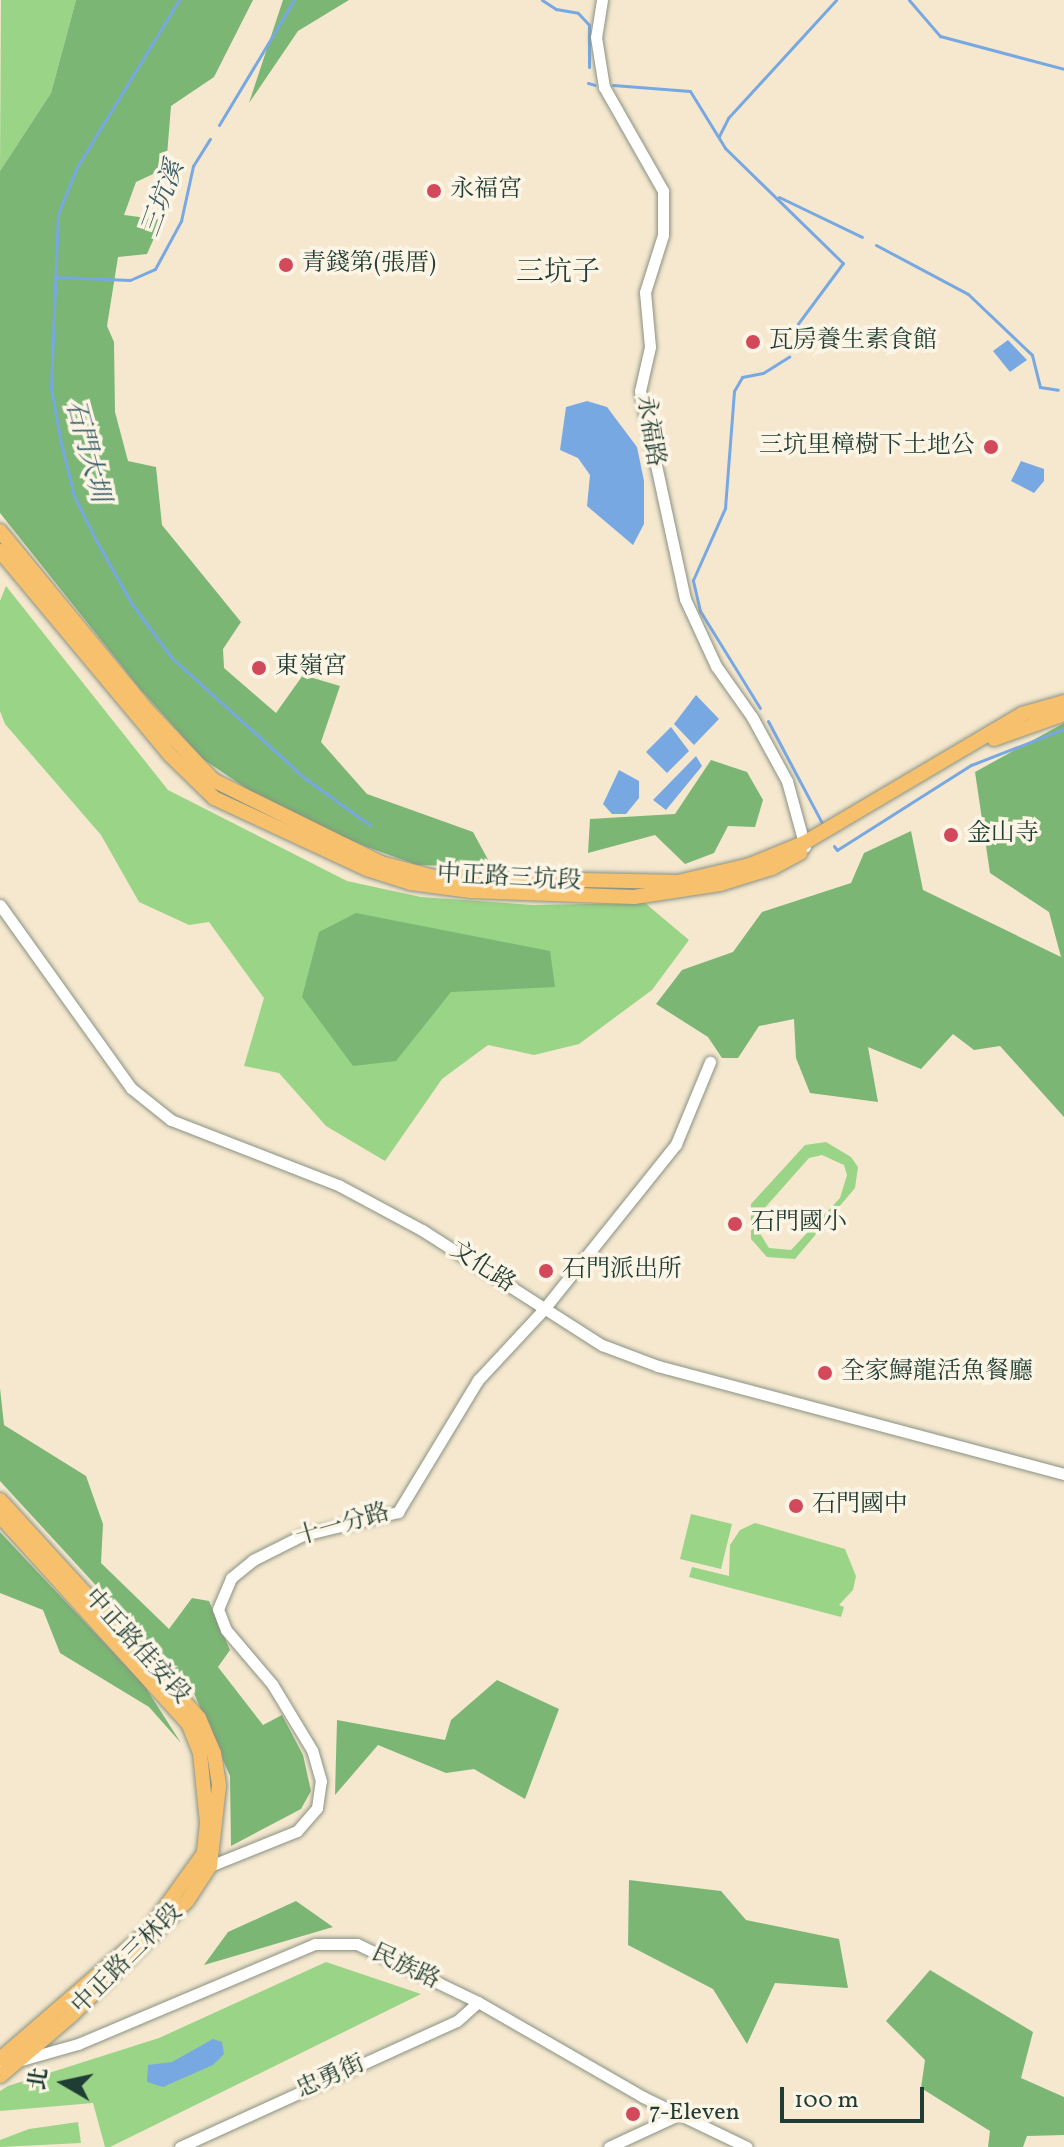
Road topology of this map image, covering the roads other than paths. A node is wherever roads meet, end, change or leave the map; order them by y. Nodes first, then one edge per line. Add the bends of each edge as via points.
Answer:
1 (602, 0) edge
2 (0, 531) edge
3 (0, 551) edge
4 (1064, 702) edge
5 (1064, 714) edge
6 (805, 846) junction
7 (0, 905) edge
8 (710, 1062) dead end
9 (544, 1309) junction
10 (1064, 1474) edge
11 (0, 1500) edge
12 (0, 1516) edge
13 (207, 1860) junction
14 (478, 2002) junction
15 (5, 2063) edge
16 (0, 2076) edge
17 (680, 2114) junction
18 (180, 2147) edge
19 (609, 2147) edge
20 (747, 2147) edge

1 - 6 street, 永福路 via 596,37 604,87 665,203 663,235 645,292 650,347 640,391 685,599 716,666 787,781
2 - 6 main road, 中正路三坑段 via 196,766 243,799 381,863 473,881 678,882
3 - 6 main road, 中正路三坑段 via 170,755 214,798 367,869 411,883 470,891 634,897 720,884 772,868
4 - 6 main road, 中正路三坑段 via 1022,714
5 - 6 main road, 中正路三坑段 via 994,739
7 - 9 street, 文化路 via 131,1088 153,1110 340,1186 422,1230
8 - 9 street, 十一分路 via 676,1144
9 - 10 street, 文化路 via 602,1345 658,1366
9 - 13 street, 十一分路 via 478,1380 398,1512 303,1535 231,1578 218,1609 226,1630 272,1684 312,1750 321,1781 317,1808 297,1831
11 - 13 main road, 中正路佳安段 via 170,1680 199,1718 219,1786
12 - 13 main road, 中正路佳安段 via 188,1723 200,1753 206,1794
13 - 15 main road, 中正路三林段 via 148,1931
14 - 15 street, 民族路 via 357,1944 315,1944 78,2044
14 - 17 street, 民族路
14 - 18 street, 忠勇街 via 457,2021
15 - 16 main road, 中正路三林段
17 - 19 street
17 - 20 street, 民族路

